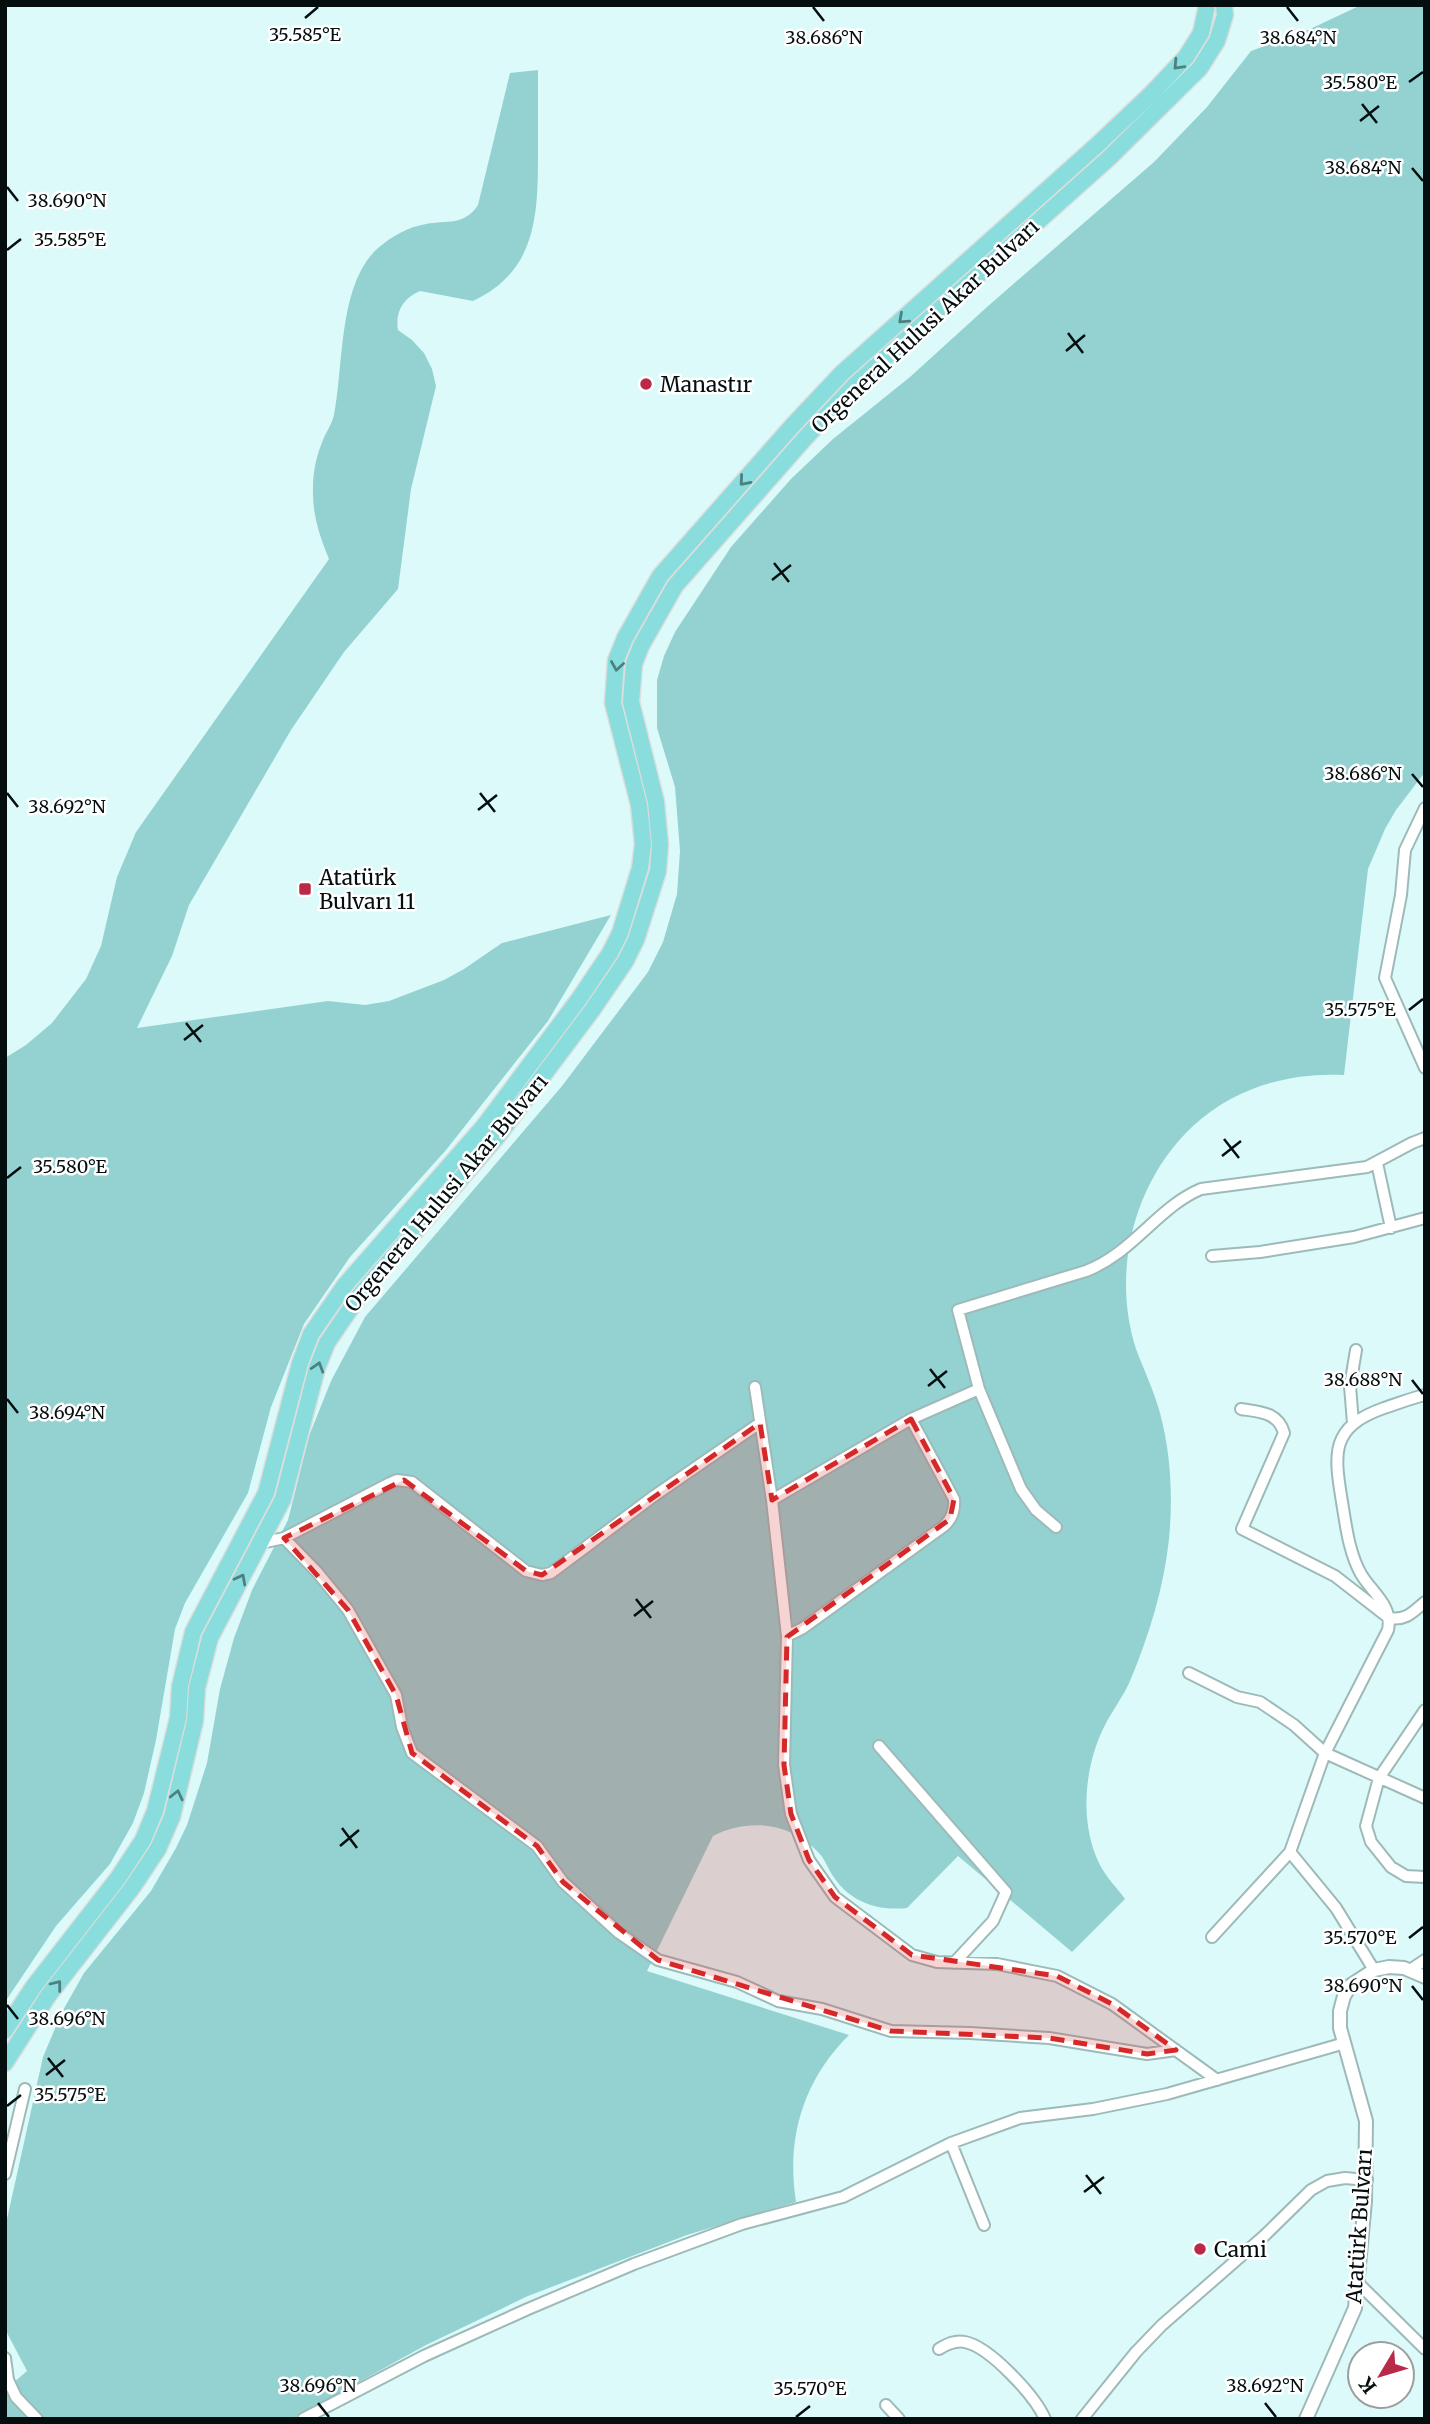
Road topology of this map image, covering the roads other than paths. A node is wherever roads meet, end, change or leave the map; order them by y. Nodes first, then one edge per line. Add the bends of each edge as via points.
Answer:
1 (1207, 5) edge
2 (1224, 5) edge
3 (1425, 808) edge
4 (1425, 1068) edge
5 (1425, 1139) edge
6 (1377, 1163) junction
7 (1425, 1218) edge
8 (1391, 1228) junction
9 (1212, 1256) dead end
10 (1356, 1350) dead end
11 (755, 1387) dead end
12 (979, 1390) junction
13 (1425, 1395) edge
14 (1241, 1409) dead end
15 (911, 1419) junction
16 (760, 1423) junction
17 (1353, 1423) junction
18 (772, 1500) junction
19 (1056, 1527) dead end
20 (284, 1538) junction
21 (261, 1543) junction
22 (1425, 1602) edge
23 (1389, 1618) junction
24 (788, 1636) junction
25 (1189, 1673) dead end
26 (1425, 1710) edge
27 (879, 1746) dead end
28 (1325, 1753) junction
29 (1379, 1777) junction
30 (1425, 1798) edge
31 (1290, 1852) junction
32 (1425, 1877) edge
33 (1212, 1937) dead end
34 (1425, 1960) edge
35 (954, 1963) junction
36 (1374, 1970) junction
37 (1410, 1970) junction
38 (1425, 1977) edge
39 (5, 2030) edge
40 (1345, 2043) junction
41 (1176, 2050) junction
42 (5, 2063) edge
43 (1217, 2080) junction
44 (26, 2089) dead end
45 (951, 2143) junction
46 (5, 2174) edge
47 (1367, 2180) junction
48 (984, 2225) dead end
49 (1357, 2282) junction
50 (939, 2349) dead end
51 (1425, 2349) edge
52 (5, 2358) edge
53 (7, 2382) edge
54 (886, 2405) dead end
55 (37, 2419) edge
56 (303, 2419) edge
57 (899, 2419) edge
58 (1045, 2419) edge
59 (1082, 2419) edge
60 (1306, 2419) edge

1 -> 39 main road, Orgeneral Hulusi Akar Bulvarı via 1201,33 1160,85 842,373 660,576 617,660 613,703 639,805 643,844 620,933 579,999 484,1126 345,1285 311,1334 266,1493 193,1632 172,1744 143,1840
21 -> 2 main road, Orgeneral Hulusi Akar Bulvarı via 283,1499 327,1343 359,1296 497,1137 593,1009 636,940 660,845 656,802 631,702 634,664 675,586 855,386 1109,158 1200,68 1217,41
3 - 4 street via 1405,850 1385,978
5 - 6 street
6 - 8 street
6 - 12 street via 1356,1170 1201,1189 1095,1267 958,1310
7 - 8 street
8 - 9 street
10 - 17 street via 1350,1387
11 - 16 street
12 - 15 street
12 - 19 street via 1021,1489
13 - 17 street
14 - 23 street via 1272,1415 1284,1433 1242,1530 1329,1572
15 - 18 street
15 - 24 street via 954,1499 950,1520
16 - 18 street
16 - 20 street via 551,1573 526,1571 404,1480
17 - 23 street via 1342,1437 1337,1455 1343,1510 1356,1564 1386,1606
18 - 24 street
20 - 21 street
20 - 41 street via 348,1610 396,1695 412,1753 537,1846 563,1882 658,1960 737,1982 778,2001 822,2009 891,2031 1049,2038 1147,2054
42 -> 21 main road, Orgeneral Hulusi Akar Bulvarı via 48,1996 158,1849 172,1817 209,1638
22 - 23 street via 1408,1616
23 - 28 street via 1386,1634
24 - 35 street via 784,1765 791,1814 809,1860 835,1897 912,1955
25 - 28 street via 1237,1697 1260,1702
26 - 29 street
27 - 35 street via 1006,1892 993,1921
28 - 29 street
28 - 31 street
29 - 30 street
29 - 32 street via 1368,1834 1391,1867 1414,1878
31 - 33 street
31 - 36 street via 1336,1908
34 - 37 street
35 - 41 street via 997,1964 1057,1976 1112,2004
36 - 37 street
36 - 40 street, Atatürk Bulvarı via 1351,1985 1344,1996 1340,2028
37 - 38 street
40 - 43 street
40 - 47 street, Atatürk Bulvarı via 1366,2121
41 - 43 street
43 - 45 street via 1093,2109 1020,2118
44 - 46 street
45 - 48 street
45 - 56 street via 843,2197 742,2224 528,2309
47 - 49 street, Atatürk Bulvarı
47 - 59 street via 1327,2181 1311,2190 1162,2325
49 - 51 street
49 - 60 street, Atatürk Bulvarı via 1355,2308
50 - 58 street via 956,2342 974,2345 1017,2378
52 - 53 street
53 - 55 street
54 - 57 street

